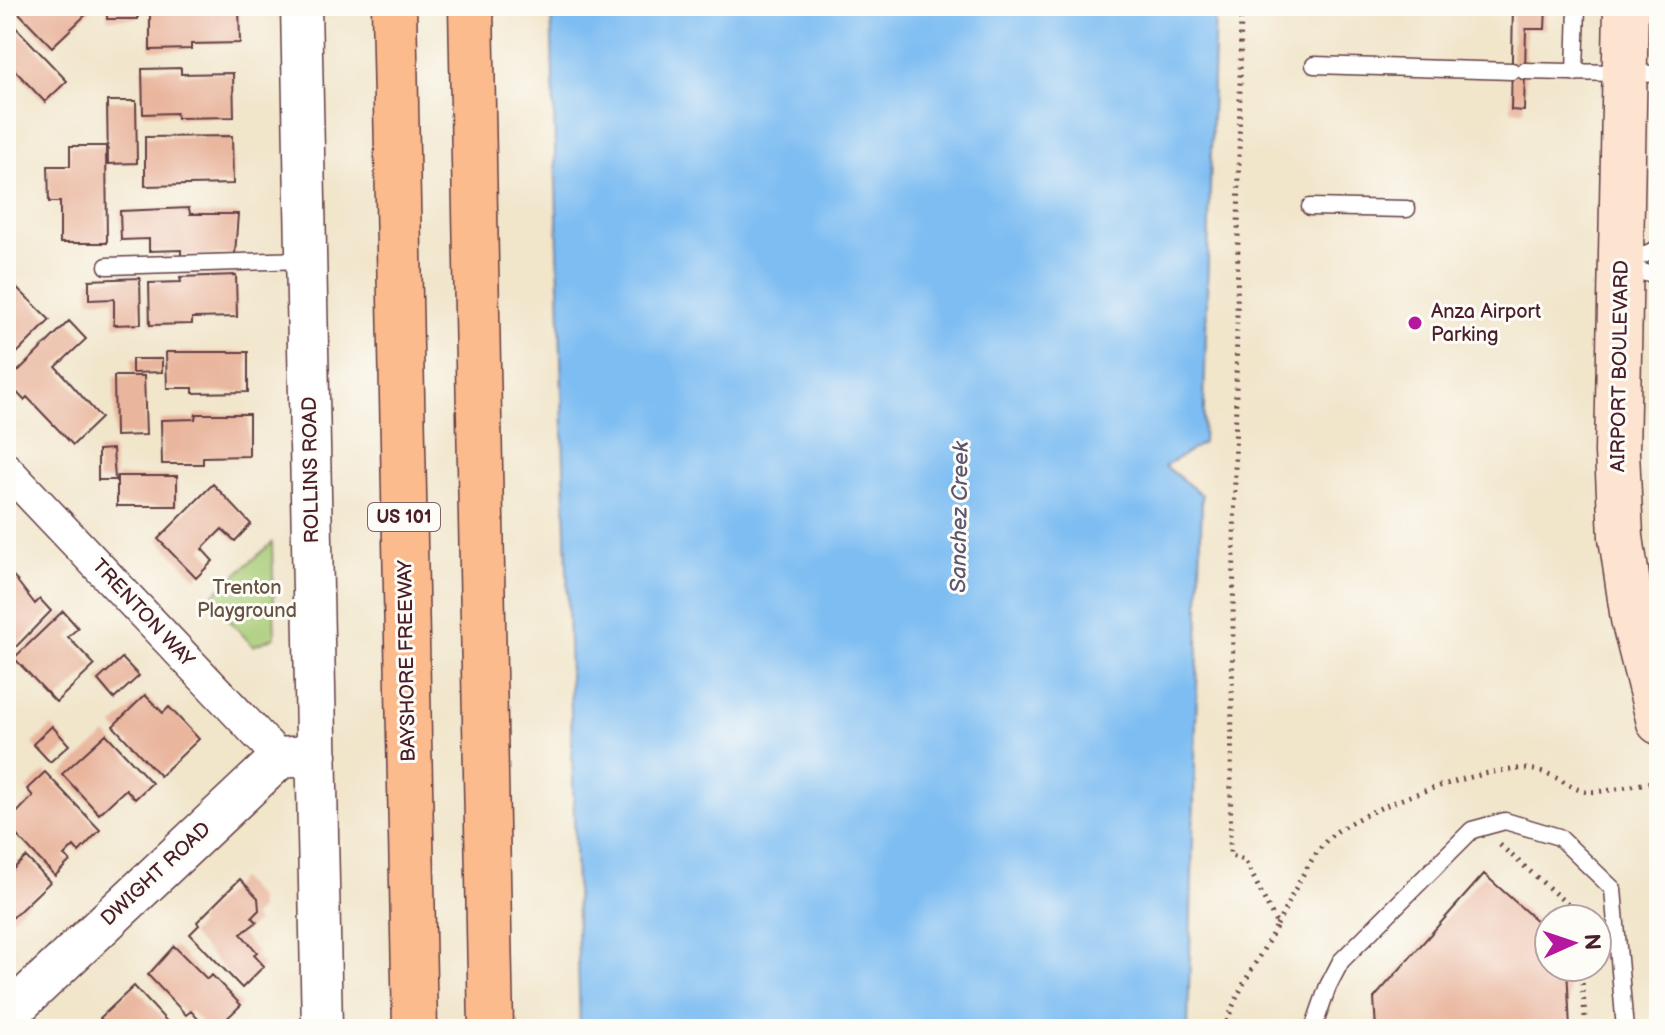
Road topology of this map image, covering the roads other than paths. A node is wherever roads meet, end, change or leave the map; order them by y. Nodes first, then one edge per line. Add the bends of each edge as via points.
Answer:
1 (301, 6) edge
2 (394, 6) edge
3 (471, 6) edge
4 (1577, 6) edge
5 (1626, 6) edge
6 (1314, 65) dead end
7 (1575, 73) junction
8 (1641, 74) edge
9 (1310, 207) dead end
10 (1407, 209) dead end
11 (306, 260) junction
12 (1646, 264) edge
13 (107, 266) dead end
14 (6, 469) edge
15 (1659, 722) edge
16 (298, 756) junction
17 (9, 1007) edge
18 (322, 1029) edge
19 (415, 1029) edge
20 (491, 1029) edge
21 (1313, 1029) edge
22 (1625, 1029) edge

1 - 11 street, ROLLINS ROAD
2 - 19 highway, BAYSHORE FREEWAY / US 101
3 - 20 highway
4 - 7 lane
5 - 8 main road, AIRPORT BOULEVARD
6 - 7 lane
7 - 8 lane
8 - 12 main road, AIRPORT BOULEVARD
9 - 10 lane
11 - 13 lane
11 - 16 street, ROLLINS ROAD
12 - 15 main road, AIRPORT BOULEVARD via 1617,452 1621,537 1633,619
14 - 16 street, TRENTON WAY
16 - 17 street, DWIGHT ROAD
16 - 18 street, ROLLINS ROAD
21 - 22 lane via 1341,961 1472,830 1505,821 1559,837 1613,889

